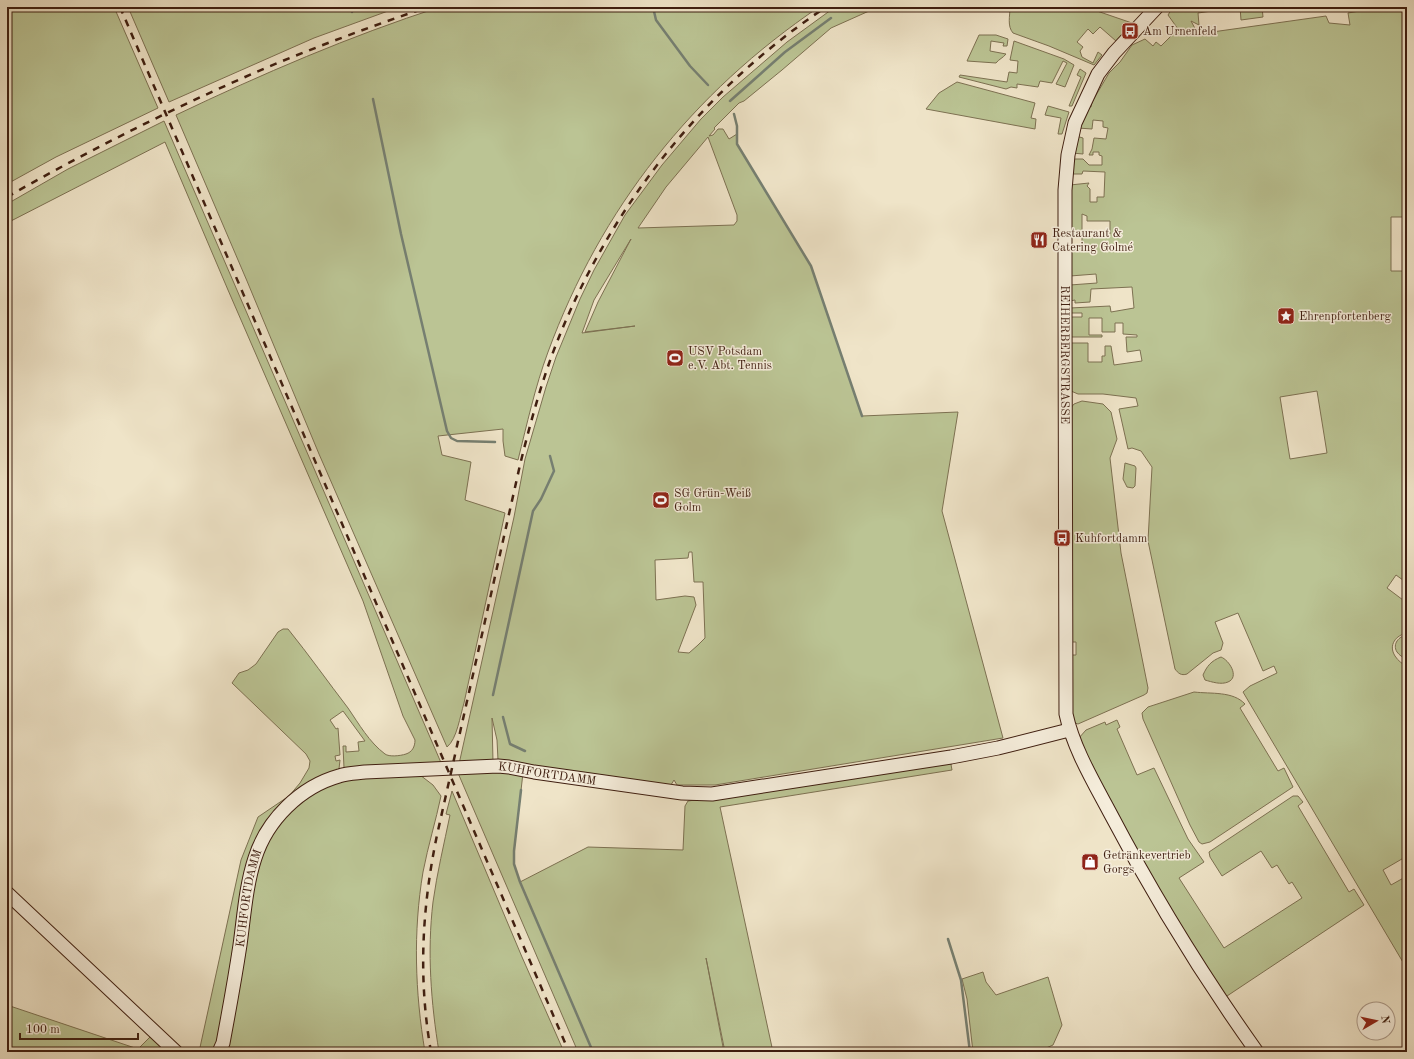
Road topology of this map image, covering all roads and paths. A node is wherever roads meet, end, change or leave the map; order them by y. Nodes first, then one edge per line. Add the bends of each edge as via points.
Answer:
1 (1157, 7) edge
2 (1069, 730) junction
3 (7, 893) edge
4 (176, 1052) edge
5 (219, 1052) edge
6 (1257, 1052) edge

1 - 2 street, REIHERBERGSTRASSE via 1098,74 1076,123 1068,155 1065,190 1065,376 1066,714
2 - 5 street, KUHFORTDAMM via 951,757 712,794 682,793 498,766 366,772 334,777 306,791 289,805 264,837 255,858 223,1044
2 - 6 street, REIHERBERGSTRASSE via 1136,862 1184,945
3 - 4 street

